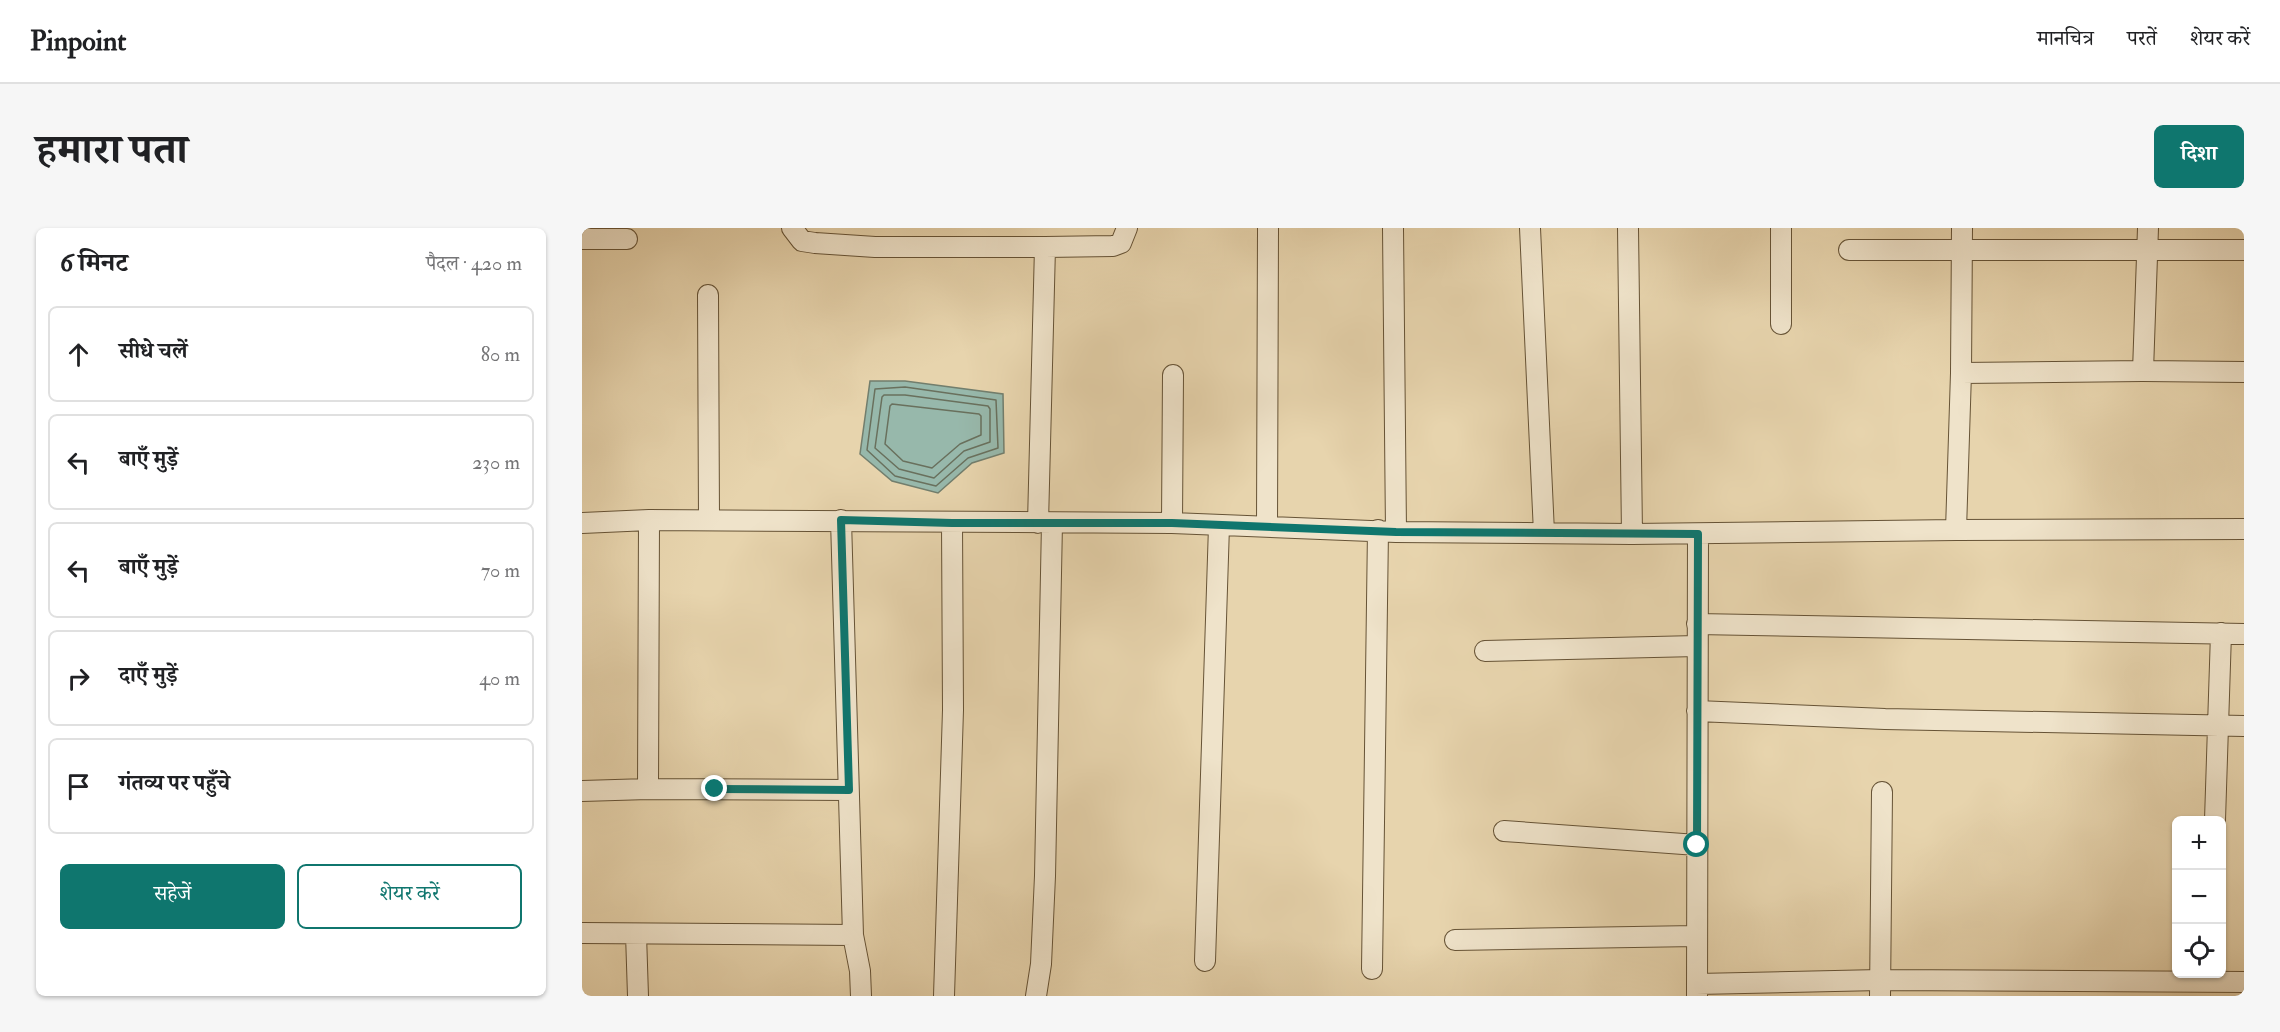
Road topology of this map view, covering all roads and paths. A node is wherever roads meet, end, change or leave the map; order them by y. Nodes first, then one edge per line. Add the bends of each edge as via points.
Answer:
1 (792, 228) edge
2 (1127, 228) edge
3 (1268, 228) edge
4 (1393, 228) edge
5 (1530, 228) edge
6 (1628, 228) edge
7 (1781, 228) edge
8 (1962, 228) edge
9 (2148, 228) edge
10 (627, 238) dead end
11 (582, 239) edge
12 (1045, 247) junction
13 (1849, 249) dead end
14 (2148, 249) junction
15 (1962, 250) junction
16 (2244, 250) edge
17 (708, 295) dead end
18 (1781, 324) dead end
19 (2143, 371) junction
20 (2244, 372) edge
21 (1961, 373) junction
22 (1173, 375) dead end
23 (649, 520) junction
24 (709, 520) junction
25 (841, 520) junction
26 (582, 523) edge
27 (952, 523) junction
28 (1045, 523) junction
29 (1172, 523) junction
30 (1219, 526) junction
31 (1267, 526) junction
32 (2244, 529) edge
33 (1956, 530) junction
34 (1387, 531) junction
35 (1544, 533) junction
36 (1632, 534) junction
37 (1698, 534) junction
38 (1697, 624) junction
39 (2221, 633) junction
40 (2244, 634) edge
41 (1697, 645) junction
42 (1485, 651) dead end
43 (1697, 711) junction
44 (2217, 726) junction
45 (2244, 726) edge
46 (648, 789) junction
47 (849, 790) junction
48 (582, 791) edge
49 (1882, 792) dead end
50 (2215, 816) edge
51 (1504, 831) dead end
52 (1697, 845) junction
53 (582, 933) edge
54 (636, 934) junction
55 (853, 935) junction
56 (1696, 936) junction
57 (1455, 940) dead end
58 (1205, 961) dead end
59 (1372, 969) dead end
60 (2244, 982) edge
61 (2211, 984) edge
62 (1880, 988) edge
63 (1697, 990) edge
64 (638, 996) edge
65 (861, 996) edge
66 (944, 996) edge
67 (1036, 996) edge

1 - 12 street via 802,241 815,243
2 - 12 street via 1122,243 1113,246
3 - 31 street
4 - 34 street
5 - 35 street
6 - 36 street
7 - 18 street
8 - 15 street
9 - 14 street
10 - 11 street
12 - 28 street
13 - 15 street
14 - 15 street
14 - 16 street
14 - 19 street
15 - 21 street
17 - 24 street
19 - 20 street
19 - 21 street
21 - 33 street
22 - 29 street
23 - 24 street
23 - 26 street
23 - 46 street
24 - 25 street
25 - 27 street
25 - 47 street
27 - 28 street
27 - 66 street via 953,710
28 - 29 street
28 - 67 street via 1046,876
29 - 30 street
30 - 31 street
30 - 58 street
31 - 34 street
32 - 33 street
33 - 37 street
34 - 35 street
34 - 59 street
35 - 36 street
36 - 37 street
37 - 38 street
38 - 39 street
38 - 41 street
39 - 40 street
39 - 44 street
41 - 42 street
41 - 43 street
43 - 44 street
43 - 52 street
44 - 45 street
44 - 50 street
46 - 47 street
46 - 48 street
47 - 55 street
49 - 62 street
51 - 52 street
52 - 56 street
53 - 54 street
54 - 55 street
54 - 64 street
55 - 65 street
56 - 57 street
56 - 63 street
60 - 61 street
61 - 62 street
62 - 63 street

